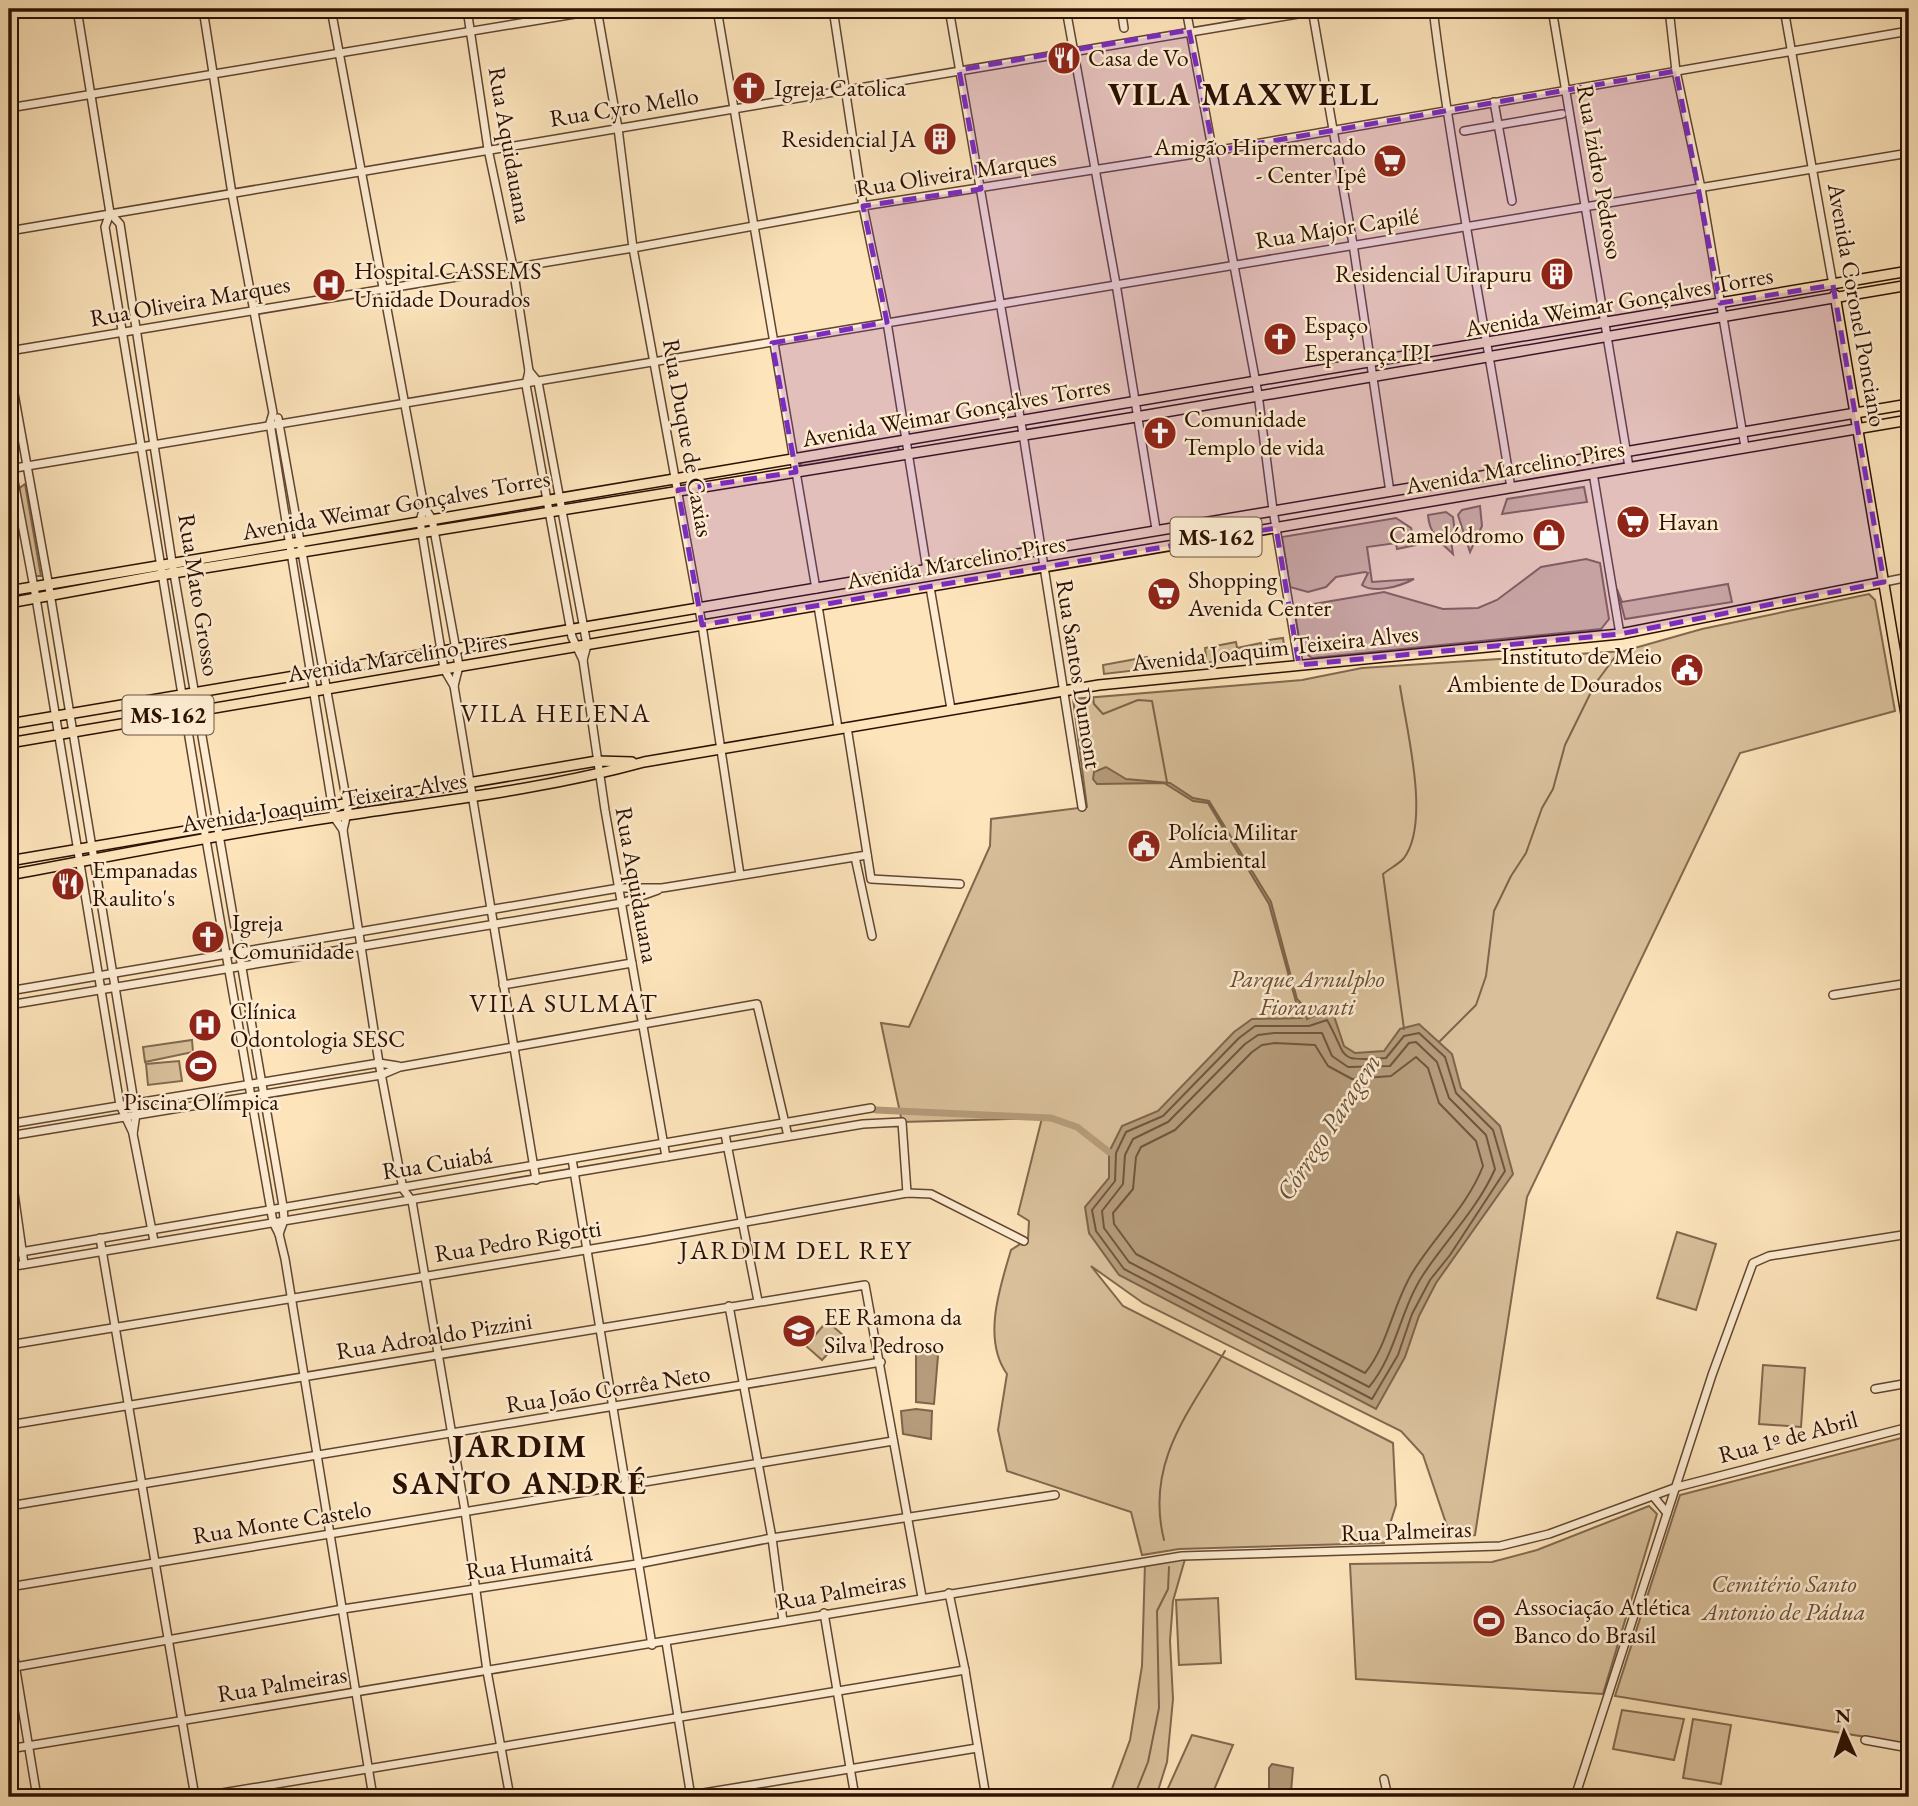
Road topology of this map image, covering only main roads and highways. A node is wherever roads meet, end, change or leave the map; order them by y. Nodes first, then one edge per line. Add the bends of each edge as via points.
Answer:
1 (1909, 271) edge
2 (1833, 285) junction
3 (1909, 285) edge
4 (1835, 299) junction
5 (1721, 309) junction
6 (1909, 404) edge
7 (1856, 414) junction
8 (1909, 419) edge
9 (1858, 429) junction
10 (1390, 492) junction
11 (1392, 508) junction
12 (927, 570) junction
13 (1884, 582) junction
14 (930, 587) junction
15 (816, 589) junction
16 (9, 592) edge
17 (9, 603) edge
18 (818, 606) junction
19 (1908, 711) edge
20 (9, 724) edge
21 (1909, 732) edge
22 (9, 743) edge
23 (644, 762) junction
24 (9, 861) edge
25 (9, 875) edge

1 - 2 main road, Avenida Weimar Gonçalves Torres
2 - 4 main road, Avenida Coronel Ponciano
2 - 5 main road, Avenida Weimar Gonçalves Torres
3 - 4 main road, Avenida Weimar Gonçalves Torres
4 - 5 main road, Avenida Weimar Gonçalves Torres
4 - 7 main road, Avenida Coronel Ponciano
5 - 16 main road, Avenida Weimar Gonçalves Torres via 1605,323 1020,419
5 - 17 main road, Avenida Weimar Gonçalves Torres via 1608,337
6 - 7 main road, Avenida Marcelino Pires / MS-162
7 - 9 main road, Avenida Coronel Ponciano
7 - 10 main road, Avenida Marcelino Pires / MS-162
8 - 9 main road, Avenida Marcelino Pires / MS-162
9 - 11 main road, Avenida Marcelino Pires / MS-162
9 - 13 main road, Avenida Coronel Ponciano
10 - 11 main road
10 - 12 main road, Avenida Marcelino Pires / MS-162
11 - 14 main road, Avenida Marcelino Pires / MS-162
12 - 14 main road
12 - 15 main road, Avenida Marcelino Pires / MS-162
13 - 19 main road, Avenida Coronel Ponciano
13 - 23 main road, Avenida Joaquim Teixeira Alves via 1620,634 1062,690
14 - 18 main road, Avenida Marcelino Pires / MS-162
15 - 18 main road
15 - 20 main road, Avenida Marcelino Pires / MS-162
18 - 22 main road, Avenida Marcelino Pires / MS-162
19 - 21 main road, Avenida Coronel Ponciano
23 - 24 main road, Avenida Joaquim Teixeira Alves via 597,761
23 - 25 main road, Avenida Joaquim Teixeira Alves via 473,798 334,817

